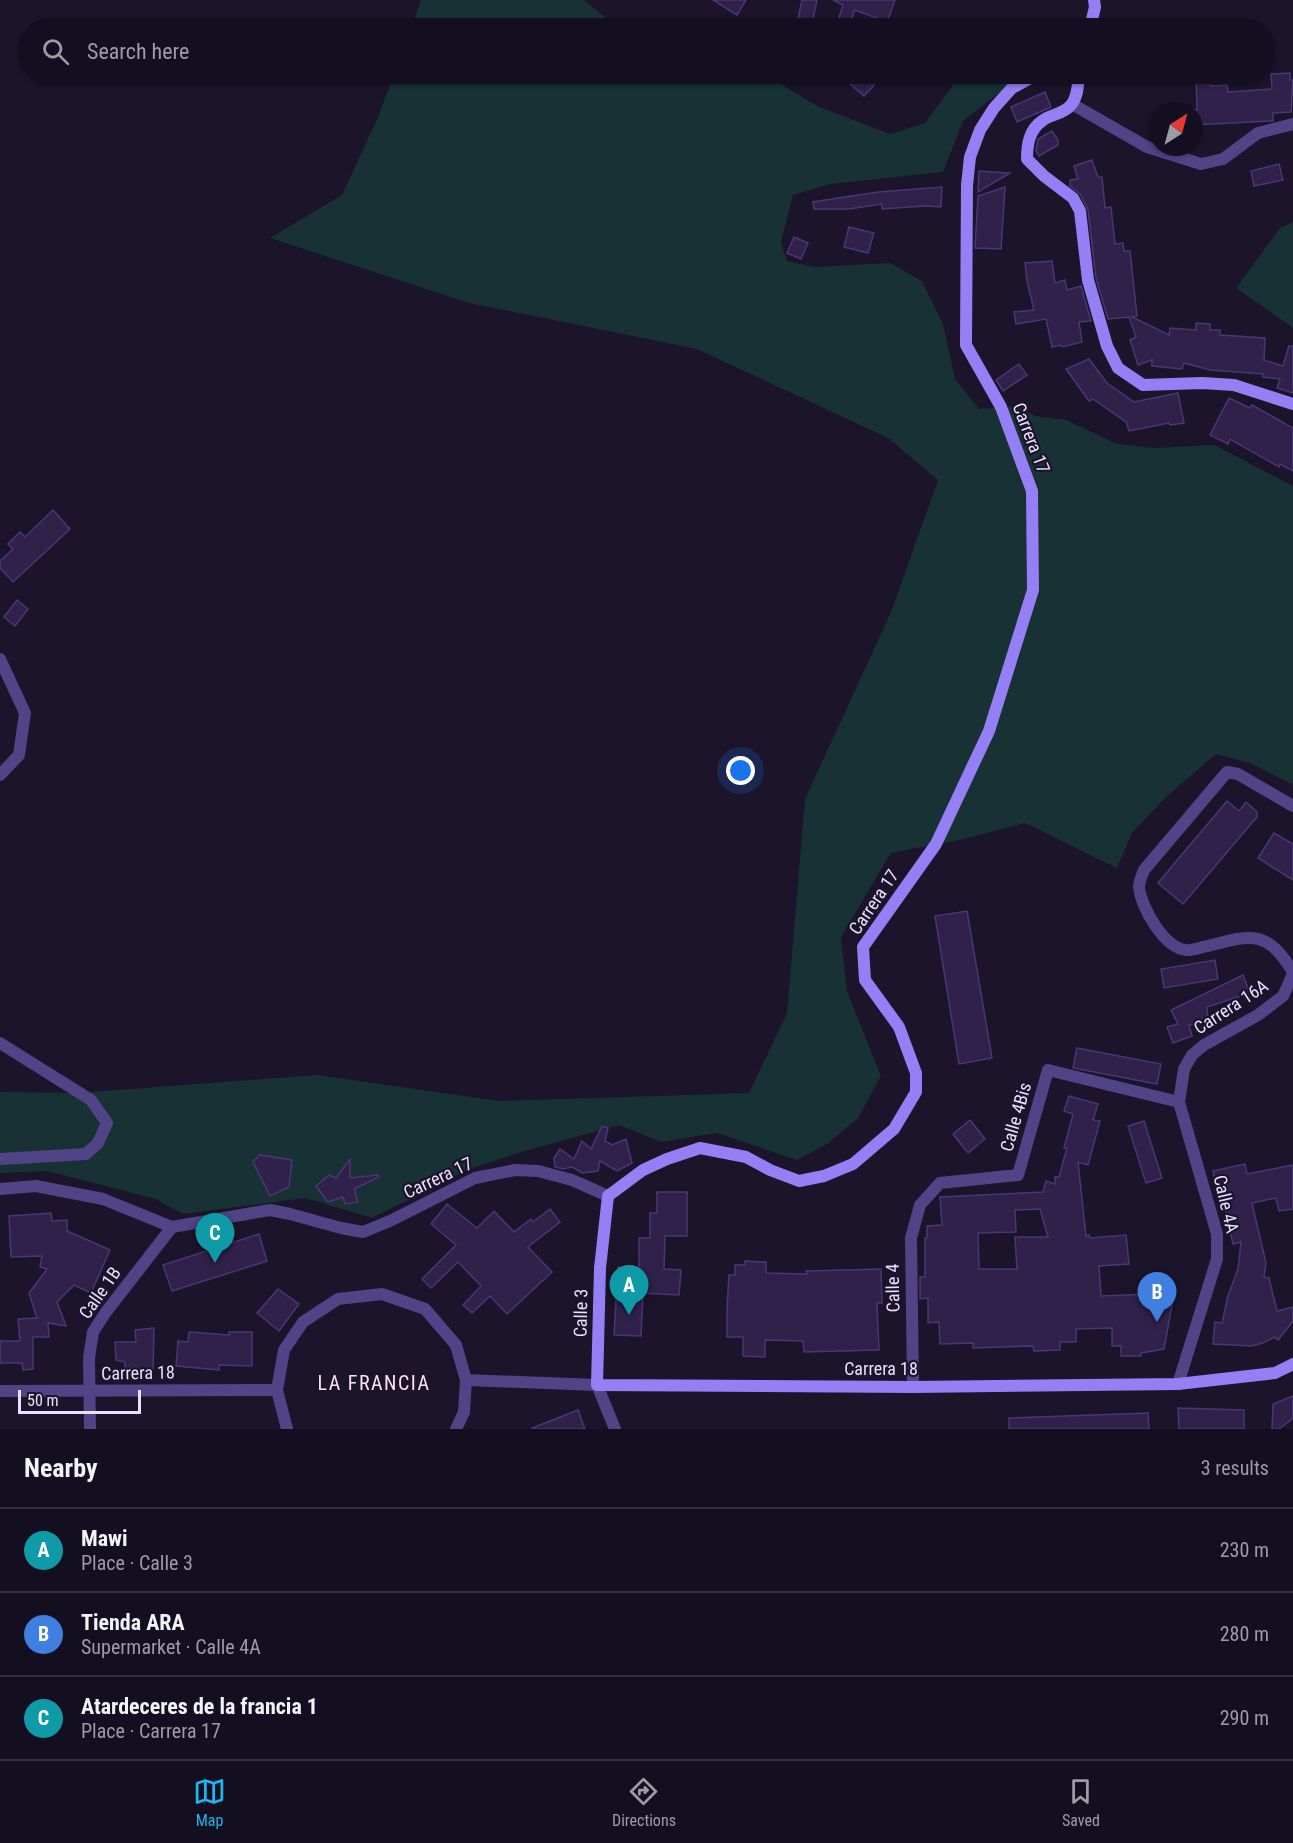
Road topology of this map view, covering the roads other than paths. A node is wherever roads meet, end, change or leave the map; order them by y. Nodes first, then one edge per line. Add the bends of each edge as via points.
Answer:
1 (1094, 0) edge
2 (1092, 18) edge
3 (1019, 84) edge
4 (1078, 84) edge
5 (1072, 104) junction
6 (1293, 124) edge
7 (1293, 404) edge
8 (0, 659) edge
9 (0, 775) edge
10 (1293, 806) edge
11 (1293, 973) edge
12 (0, 1043) edge
13 (1179, 1102) junction
14 (0, 1159) edge
15 (0, 1189) edge
16 (930, 1194) joint
17 (609, 1196) junction
18 (172, 1227) junction
19 (1293, 1364) edge
20 (466, 1380) junction
21 (1178, 1384) junction
22 (597, 1385) junction
23 (913, 1387) junction
24 (277, 1390) junction
25 (0, 1391) edge
26 (89, 1391) junction
27 (90, 1429) edge
28 (287, 1429) edge
29 (456, 1429) edge
30 (615, 1429) edge

1 - 2 street
3 - 17 street, Carrera 17 via 994,108 970,157 966,345 1001,407 1032,491 1033,590 989,730 936,844 863,947 865,980 898,1027 916,1072 916,1092 894,1129 853,1164 824,1176 799,1181 747,1157 700,1148 643,1170
4 - 5 street
5 - 6 street via 1147,147 1201,164 1223,159 1258,133
5 - 7 street via 1041,121 1027,142 1027,159 1073,198 1080,211 1088,280 1107,346 1118,368 1143,385 1234,385
8 - 9 street via 25,713 19,755
10 - 11 street, Carrera 16A via 1238,774 1227,772 1144,870 1139,885 1143,904 1163,937 1174,947 1187,951 1244,938 1260,939 1281,952
11 - 13 street, Carrera 16A via 1283,996 1192,1055 1184,1069
12 - 14 street via 91,1100 106,1123 98,1143 86,1154
13 - 16 street, Calle 4Bis via 1048,1070 1018,1174 940,1183
13 - 21 street, Calle 4A via 1217,1234 1217,1259
15 - 18 street via 36,1186 103,1199
16 - 23 street, Calle 4 via 920,1205 910,1238
17 - 18 street, Carrera 17 via 573,1180 515,1170 475,1178 363,1232 270,1210
17 - 22 street, Calle 3 via 600,1268
18 - 26 street, Calle 1B via 93,1332
19 - 21 street, Carrera 18 via 1275,1373
20 - 22 street, Carrera 18
20 - 24 street via 456,1345 424,1309 382,1294 339,1299 303,1322 284,1350
20 - 29 street via 464,1412
21 - 23 street, Carrera 18
22 - 23 street, Carrera 18
22 - 30 street, Calle 3
24 - 26 street, Carrera 18
24 - 28 street
25 - 26 street, Carrera 18
26 - 27 street, Calle 1B

